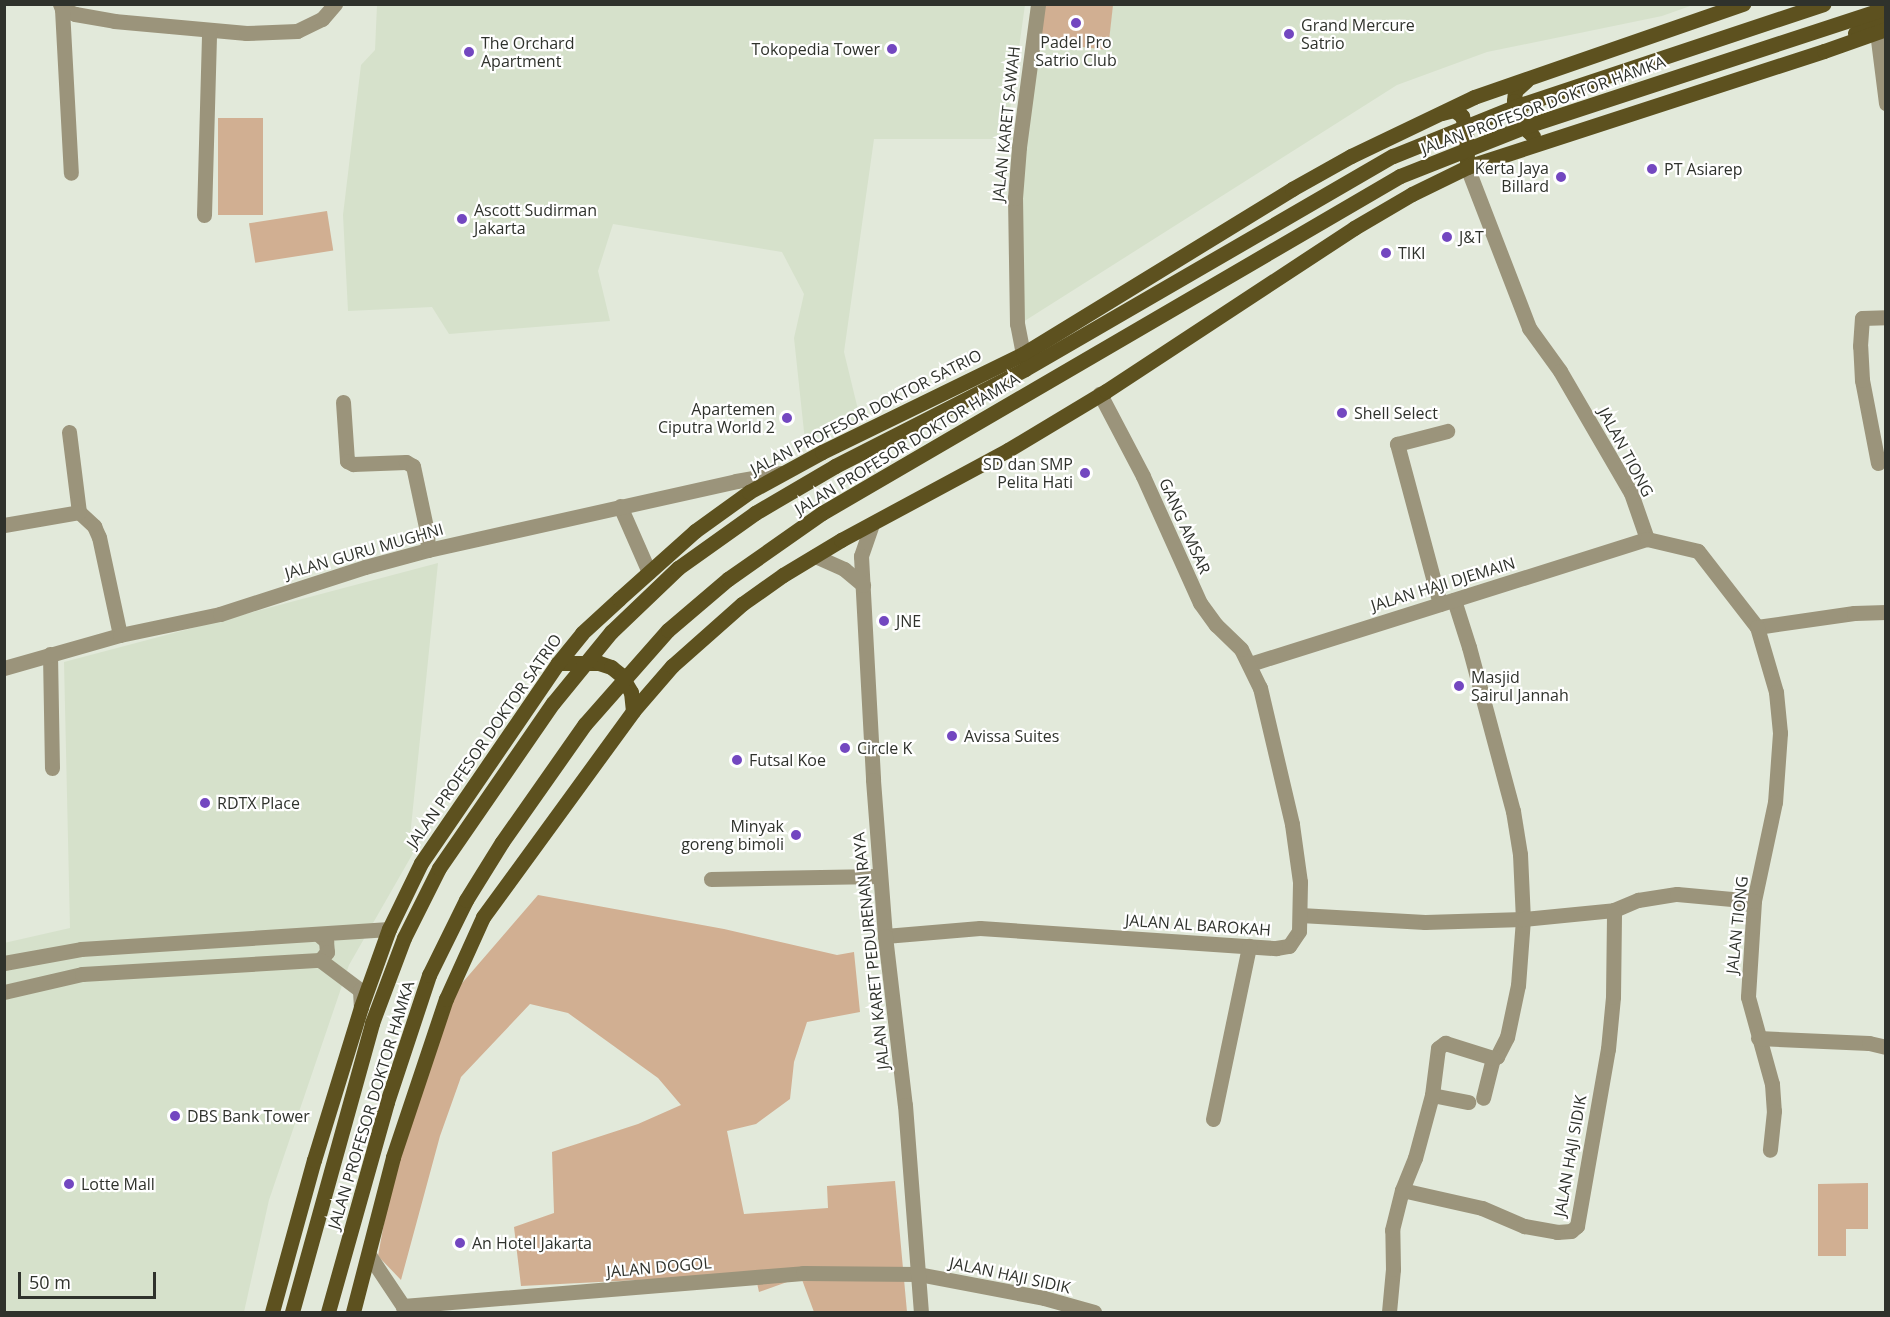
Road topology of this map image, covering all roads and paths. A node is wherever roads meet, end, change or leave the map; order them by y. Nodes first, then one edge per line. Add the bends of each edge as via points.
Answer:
1 (335, 4) edge
2 (1038, 4) edge
3 (1743, 4) edge
4 (1823, 4) edge
5 (61, 7) edge
6 (1886, 8) edge
7 (1886, 14) edge
8 (1881, 30) edge
9 (209, 31) junction
10 (1824, 51) junction
11 (1531, 77) junction
12 (1886, 103) edge
13 (1436, 114) junction
14 (1540, 142) junction
15 (1467, 167) junction
16 (71, 173) dead end
17 (204, 214) dead end
18 (1886, 317) edge
19 (1023, 354) junction
20 (1100, 394) junction
21 (344, 402) dead end
22 (1447, 431) dead end
23 (69, 432) dead end
24 (1878, 463) dead end
25 (781, 473) junction
26 (620, 506) junction
27 (79, 512) junction
28 (872, 524) junction
29 (4, 525) edge
30 (1647, 538) junction
31 (428, 550) junction
32 (815, 556) junction
33 (649, 572) junction
34 (863, 585) junction
35 (1447, 602) junction
36 (1886, 612) edge
37 (1757, 627) junction
38 (120, 635) junction
39 (50, 654) junction
40 (558, 663) junction
41 (1250, 664) junction
42 (4, 668) edge
43 (633, 711) junction
44 (52, 768) dead end
45 (880, 876) junction
46 (711, 879) dead end
47 (1754, 901) junction
48 (1614, 910) junction
49 (1300, 915) junction
50 (1523, 919) junction
51 (389, 929) junction
52 (318, 934) junction
53 (885, 936) junction
54 (1249, 946) junction
55 (320, 960) junction
56 (4, 963) edge
57 (4, 992) edge
58 (361, 1006) junction
59 (1758, 1038) junction
60 (1886, 1047) edge
61 (1493, 1058) junction
62 (1432, 1095) junction
63 (1213, 1119) dead end
64 (1770, 1150) dead end
65 (1402, 1190) junction
66 (369, 1255) junction
67 (918, 1274) junction
68 (404, 1309) edge
69 (1077, 1311) edge
70 (272, 1312) edge
71 (292, 1312) edge
72 (328, 1312) edge
73 (353, 1312) edge
74 (921, 1312) edge
75 (1094, 1312) edge
76 (1389, 1312) edge

1 - 9 street via 322,19 297,31
2 - 19 street, JALAN KARET SAWAH via 1015,198 1017,324
3 - 11 main road, JALAN PROFESOR DOKTOR SATRIO
4 - 71 main road, JALAN PROFESOR DOKTOR HAMKA, bridge via 1514,107 1393,156 1045,358 815,478 755,513 678,568 611,632 553,704 439,868 404,938 372,1023
5 - 9 street via 114,21
5 - 16 street
6 - 72 main road, JALAN PROFESOR DOKTOR HAMKA, bridge via 1524,127 1400,176 822,513 728,579 668,630 585,724 466,900 429,975 387,1102
7 - 10 main road
8 - 10 main road
8 - 12 street
9 - 17 street
10 - 14 main road
11 - 13 main road, JALAN PROFESOR DOKTOR SATRIO
11 - 14 main road via 1515,91 1514,101 1528,131
13 - 15 main road via 1454,110 1462,116
13 - 19 main road, JALAN PROFESOR DOKTOR SATRIO via 1292,189
14 - 15 main road
15 - 20 main road via 1354,228
15 - 30 street, JALAN TIONG via 1529,328 1560,370 1630,494
18 - 24 street via 1862,318 1860,346 1862,380
19 - 25 main road, JALAN PROFESOR DOKTOR SATRIO
20 - 28 main road via 1008,450
20 - 41 street, GANG AMSAR via 1143,476 1200,603
21 - 31 street via 347,461 406,462 413,466
22 - 35 street via 1397,444
23 - 27 street
25 - 26 street, JALAN GURU MUGHNI
25 - 33 main road, JALAN PROFESOR DOKTOR SATRIO via 695,531
26 - 31 street, JALAN GURU MUGHNI
26 - 33 street
27 - 29 street
27 - 38 street via 99,537
28 - 32 main road
28 - 34 street, JALAN KARET PEDURENAN RAYA via 861,556
30 - 35 street, JALAN HAJI DJEMAIN
30 - 37 street, JALAN TIONG via 1698,551
31 - 38 street, JALAN GURU MUGHNI via 220,614
32 - 34 street via 844,569
32 - 43 main road via 742,604 672,666
33 - 40 main road, JALAN PROFESOR DOKTOR SATRIO via 582,633
34 - 45 street, JALAN KARET PEDURENAN RAYA
35 - 41 street, JALAN HAJI DJEMAIN
35 - 50 street via 1469,647 1513,811 1520,854
36 - 37 street
37 - 47 street, JALAN TIONG via 1776,692 1780,733 1775,802
38 - 39 street, JALAN GURU MUGHNI
39 - 42 street, JALAN GURU MUGHNI
39 - 44 street
40 - 43 main road via 599,663 611,667 631,692
40 - 51 main road, JALAN PROFESOR DOKTOR SATRIO via 421,863
41 - 49 street, JALAN AL BAROKAH via 1260,688 1292,824
43 - 66 main road via 483,917 446,999 399,1136
45 - 46 street
45 - 53 street, JALAN KARET PEDURENAN RAYA
47 - 48 street via 1677,894 1638,900
47 - 59 street, JALAN TIONG via 1749,997
48 - 50 street
48 - 65 street, JALAN HAJI SIDIK via 1608,1049 1577,1226 1571,1231 1557,1232 1524,1226 1482,1208
49 - 50 street via 1425,922
49 - 54 street, JALAN AL BAROKAH via 1299,931 1289,946
50 - 61 street via 1522,958 1509,1027 1497,1057
51 - 52 street
51 - 58 main road, JALAN PROFESOR DOKTOR SATRIO
52 - 55 street via 326,941 327,952
52 - 56 street via 81,949
53 - 54 street, JALAN AL BAROKAH via 981,928
53 - 67 street, JALAN KARET PEDURENAN RAYA via 905,1105
54 - 63 street
55 - 57 street via 82,974
55 - 58 street via 360,990
58 - 70 main road, JALAN PROFESOR DOKTOR SATRIO
59 - 60 street
59 - 64 street, JALAN TIONG via 1772,1084
61 - 62 street via 1475,1100
61 - 62 street via 1441,1045
62 - 65 street
65 - 76 street via 1392,1230
66 - 68 street, JALAN DOGOL
66 - 73 main road
67 - 68 street, JALAN DOGOL via 803,1273
67 - 69 street, JALAN HAJI SIDIK via 1044,1298
67 - 74 street, JALAN KARET PEDURENAN RAYA
69 - 75 street, JALAN HAJI SIDIK

